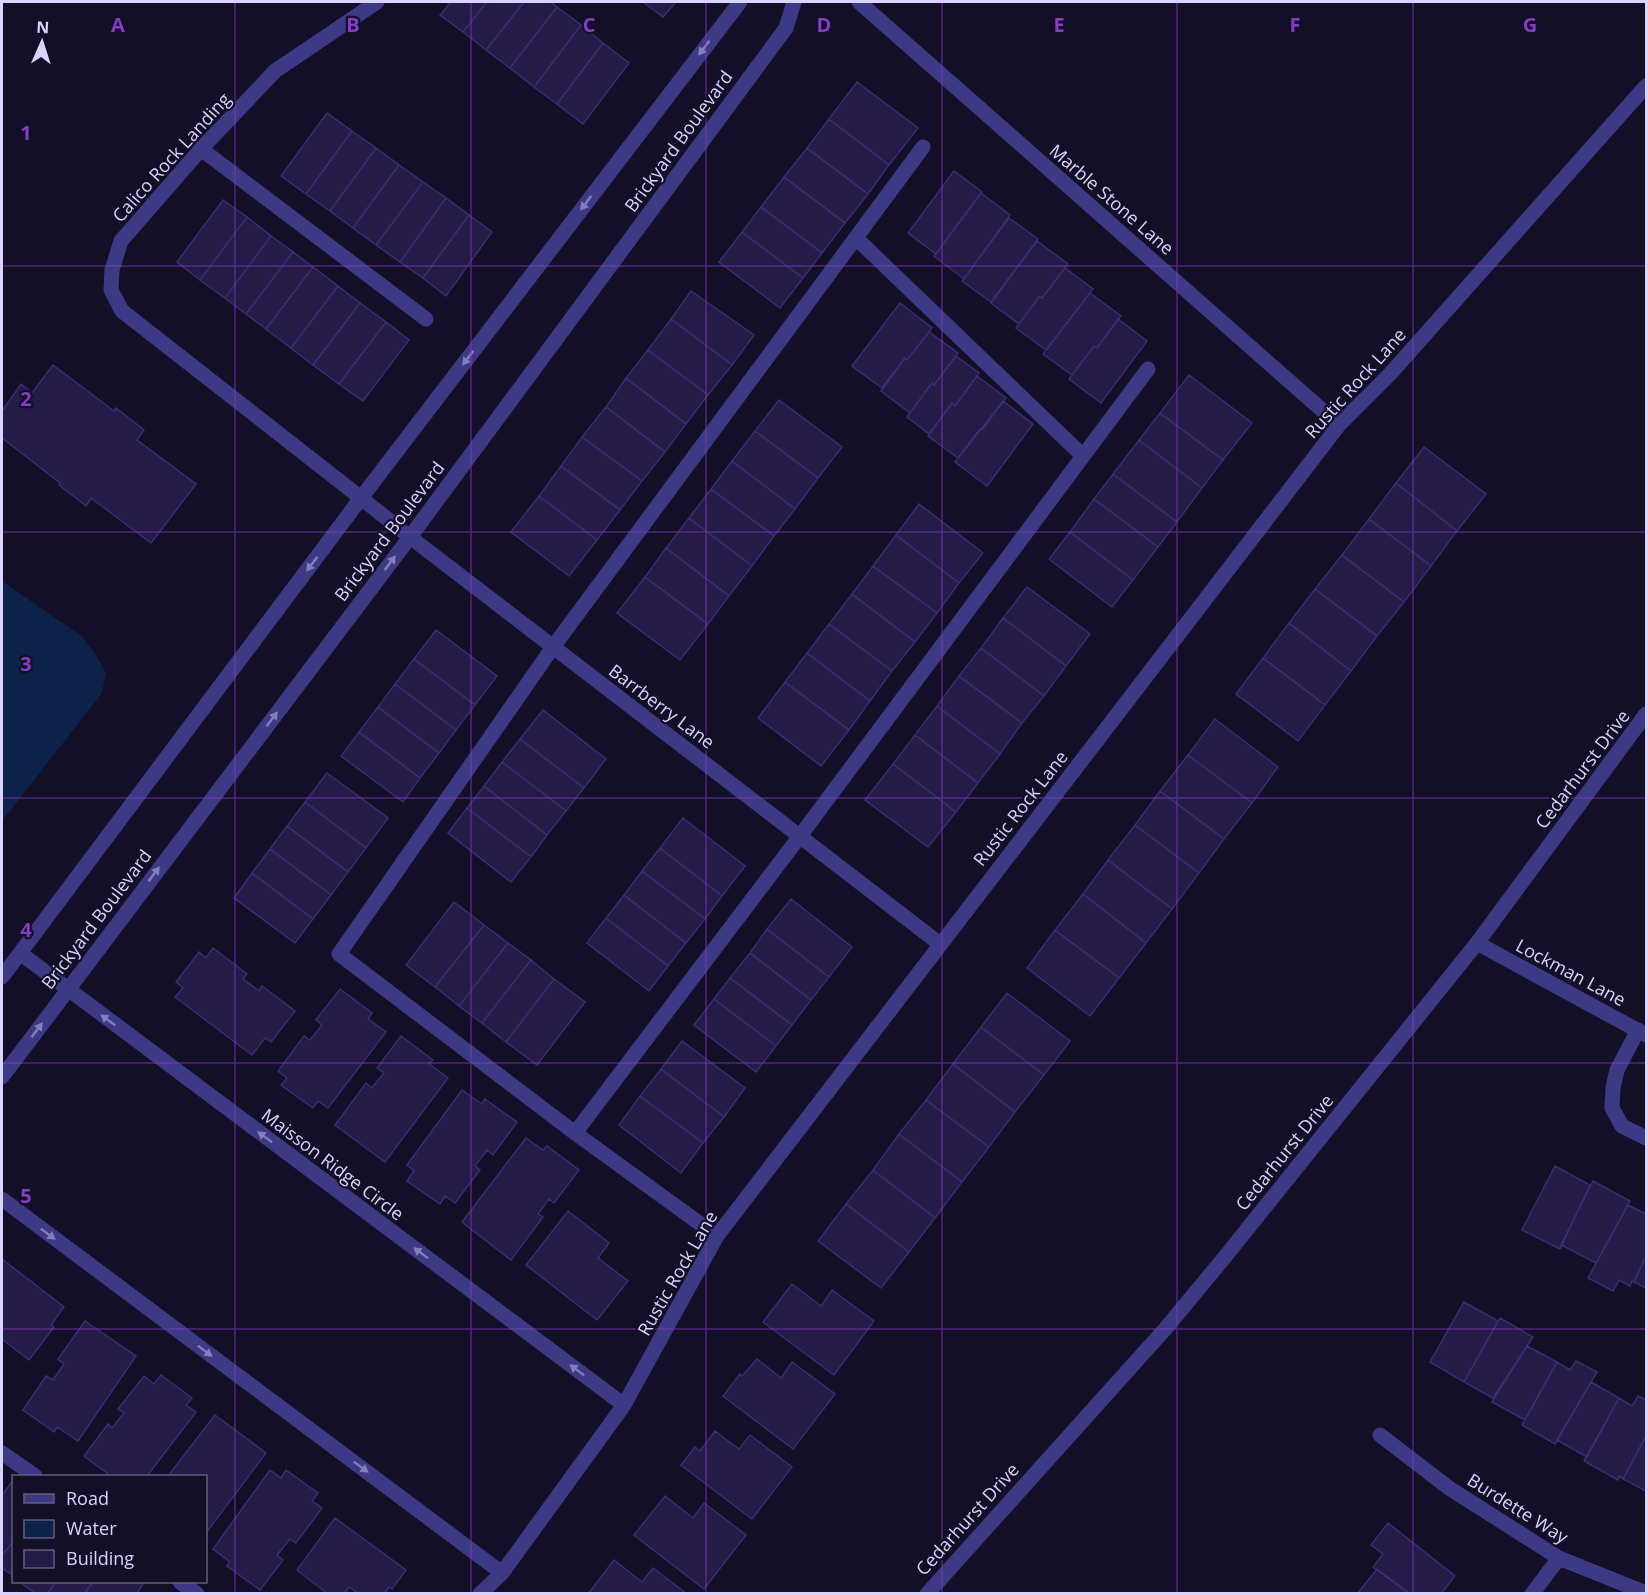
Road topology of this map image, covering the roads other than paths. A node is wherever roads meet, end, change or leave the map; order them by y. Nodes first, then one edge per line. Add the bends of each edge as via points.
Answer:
1 (378, 2) edge
2 (740, 2) edge
3 (794, 2) edge
4 (859, 2) edge
5 (1647, 86) edge
6 (923, 147) dead end
7 (201, 149) junction
8 (856, 238) junction
9 (426, 319) dead end
10 (1148, 369) dead end
11 (1339, 425) junction
12 (1083, 456) junction
13 (361, 498) junction
14 (410, 537) junction
15 (553, 647) junction
16 (1647, 714) edge
17 (800, 836) junction
18 (1477, 943) junction
19 (940, 945) junction
20 (20, 953) junction
21 (2, 977) edge
22 (67, 989) junction
23 (1642, 1033) edge
24 (2, 1077) edge
25 (576, 1133) junction
26 (1647, 1138) edge
27 (2, 1199) edge
28 (717, 1236) junction
29 (624, 1405) junction
30 (1380, 1435) dead end
31 (2, 1453) edge
32 (34, 1475) edge
33 (1559, 1558) junction
34 (502, 1573) junction
35 (183, 1583) edge
36 (197, 1593) edge
37 (480, 1593) edge
38 (927, 1593) edge
39 (1532, 1593) edge
40 (1647, 1593) edge

1 - 7 street, Calico Rock Landing via 275,71
2 -> 13 street, Brickyard Boulevard
3 - 14 street, Brickyard Boulevard via 786,28
4 - 11 street, Marble Stone Lane
5 - 11 street, Rustic Rock Lane via 1390,374
6 - 8 street
7 - 9 street
7 - 13 street, Calico Rock Landing via 122,241 112,270 111,290 122,311
8 - 12 street
8 - 15 street
10 - 12 street
11 - 19 street, Rustic Rock Lane
12 - 17 street
13 - 14 street, Barrberry Lane
13 -> 20 street, Brickyard Boulevard
14 - 15 street, Barrberry Lane
22 -> 14 street, Brickyard Boulevard
15 - 17 street, Barrberry Lane
15 - 25 street via 339,954
16 - 18 street, Cedarhurst Drive
17 - 19 street, Barrberry Lane
17 - 25 street
18 - 23 street, Lockman Lane
18 - 38 street, Cedarhurst Drive via 1166,1328
19 - 28 street, Rustic Rock Lane
20 - 21 street, Brickyard Boulevard
20 - 22 street, Maisson Ridge Circle
24 -> 22 street, Brickyard Boulevard
29 -> 22 street, Maisson Ridge Circle
23 - 26 street via 1617,1070 1612,1108 1622,1126
25 - 28 street
27 -> 34 street
28 - 29 street, Rustic Rock Lane
29 - 34 street, Rustic Rock Lane
30 - 33 street, Burdette Way via 1449,1488
31 - 32 street
33 - 39 street
33 - 40 street, Burdette Way
34 - 37 street, Rustic Rock Lane
35 - 36 street

